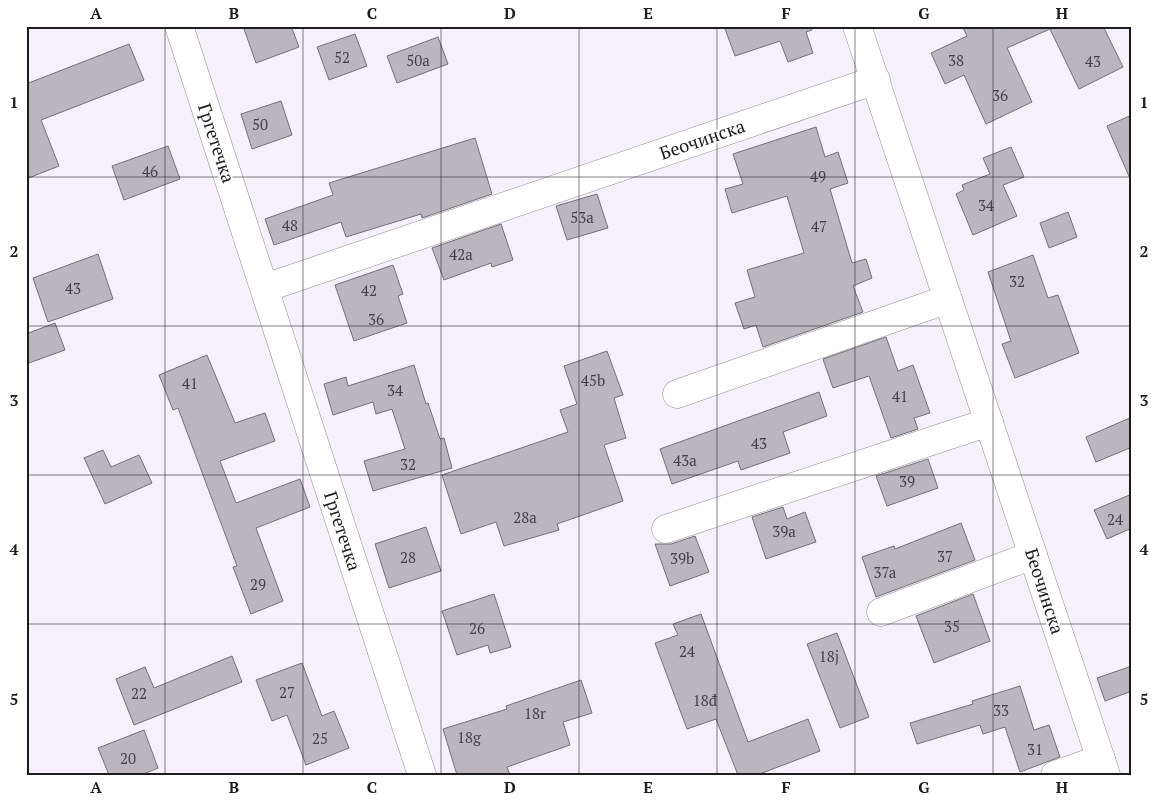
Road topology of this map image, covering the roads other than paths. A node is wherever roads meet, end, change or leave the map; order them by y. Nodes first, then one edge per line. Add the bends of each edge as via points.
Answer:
1 (179, 26) edge
2 (857, 26) edge
3 (876, 80) junction
4 (264, 288) junction
5 (948, 299) junction
6 (677, 394) dead end
7 (989, 422) junction
8 (666, 529) dead end
9 (1033, 555) junction
10 (881, 612) dead end
11 (1104, 767) edge
12 (422, 775) edge
13 (1055, 775) edge

1 - 4 street, Гргетечка
2 - 3 street, Беочинска
3 - 4 street, Беочинска
3 - 5 street, Беочинска
4 - 12 street, Гргетечка
5 - 6 street
5 - 7 street, Беочинска
7 - 8 street
7 - 9 street, Беочинска
9 - 10 street
9 - 11 street, Беочинска
11 - 13 street, Беочинска

